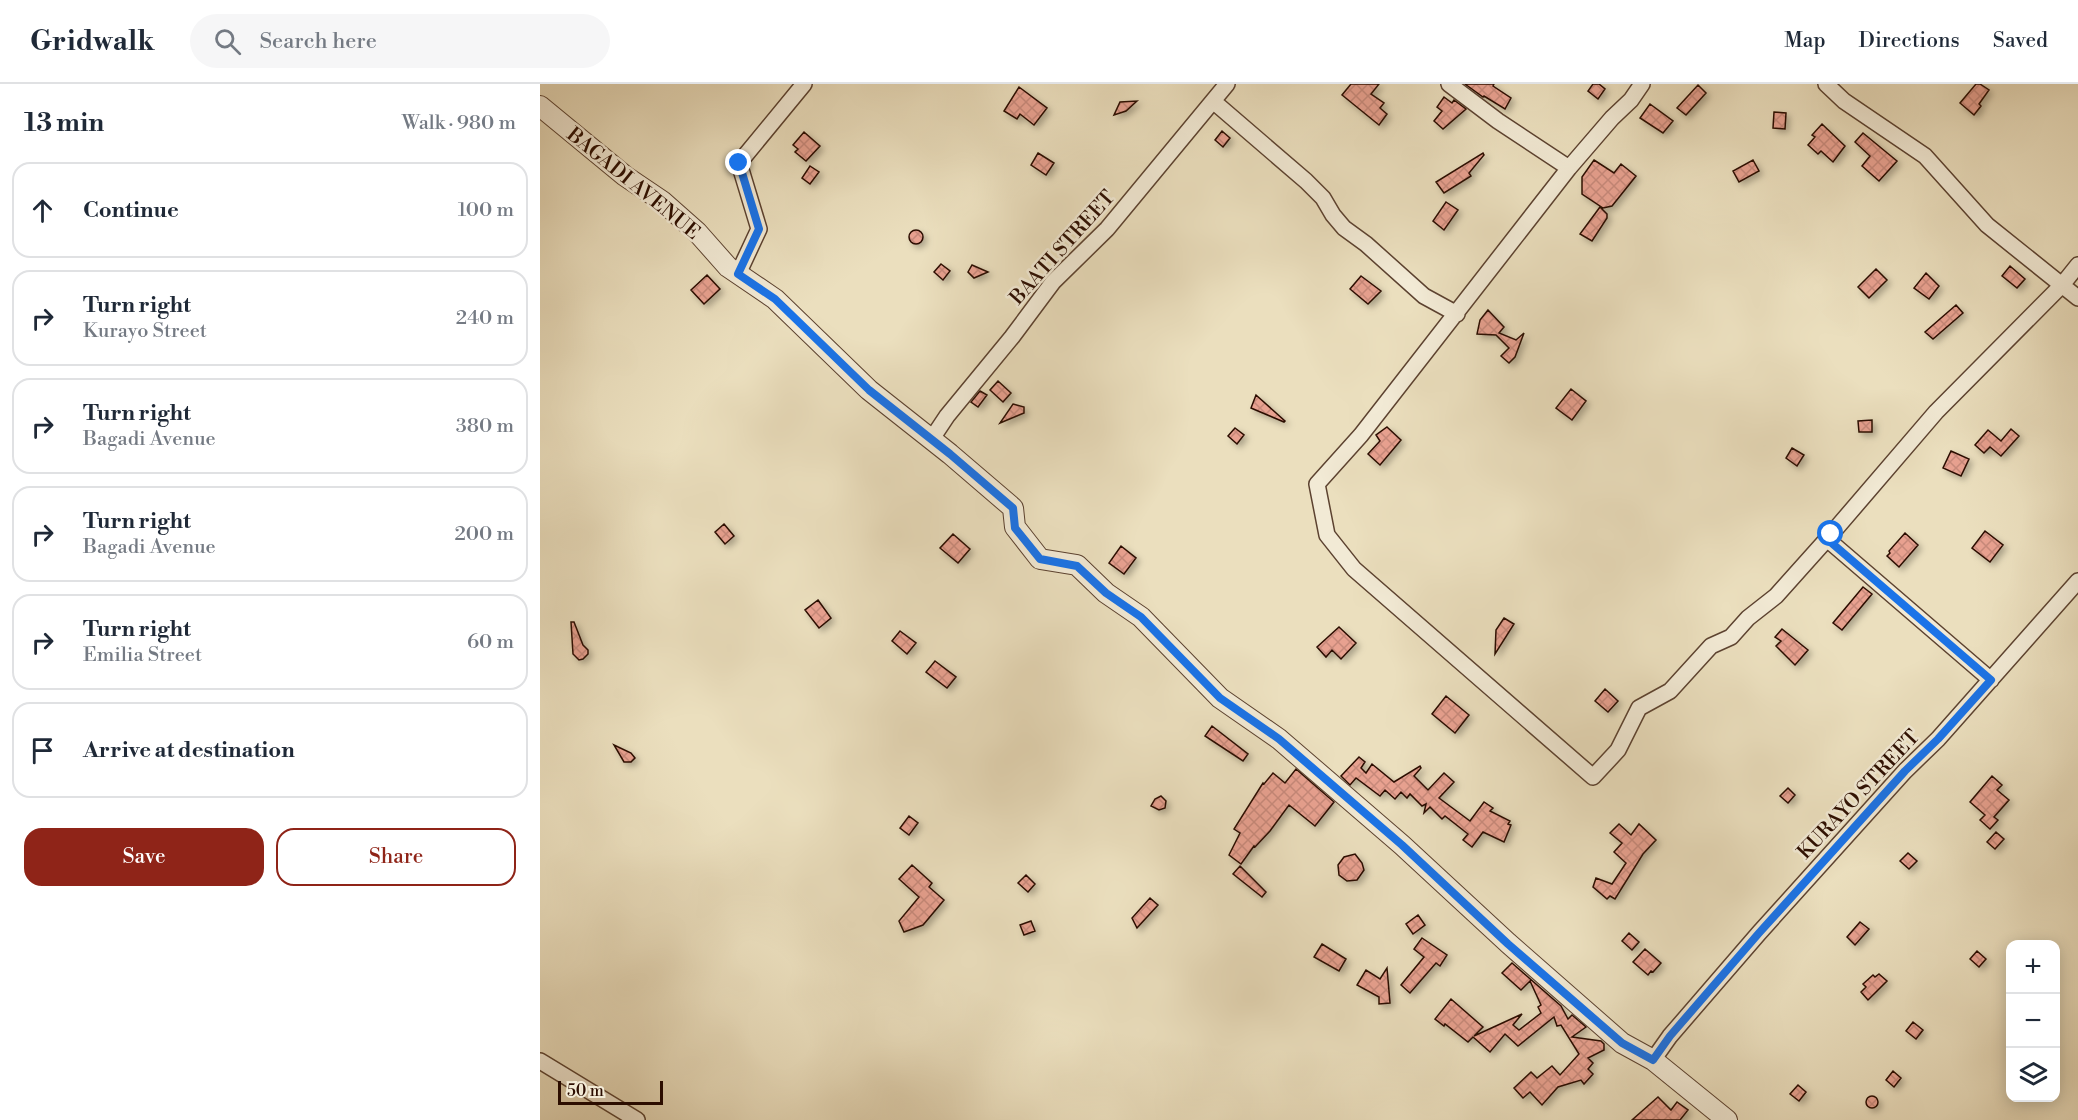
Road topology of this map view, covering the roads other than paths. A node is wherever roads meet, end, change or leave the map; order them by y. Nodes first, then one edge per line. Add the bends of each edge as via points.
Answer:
1 (804, 84) edge
2 (1227, 84) edge
3 (1449, 84) edge
4 (1642, 84) edge
5 (1826, 84) edge
6 (1213, 101) junction
7 (540, 106) edge
8 (1569, 168) junction
9 (2078, 266) edge
10 (738, 274) junction
11 (2062, 285) junction
12 (2078, 298) edge
13 (1457, 314) junction
14 (932, 440) junction
15 (1827, 539) junction
16 (2078, 581) edge
17 (1991, 680) junction
18 (540, 1060) edge
19 (1653, 1060) junction
20 (637, 1120) edge
21 (1727, 1120) edge

1 - 10 street via 739,163 759,229
2 - 6 street, BAATI STREET
3 - 8 street
4 - 8 street
5 - 11 street via 1844,101 1924,156 1987,225
6 - 13 street via 1306,181 1344,228 1424,296
6 - 14 street, BAATI STREET via 1107,229 1053,282
7 - 10 street, BAGADI AVENUE via 625,176 662,201
8 - 13 street
9 - 11 street
10 - 14 street, BAGADI AVENUE via 775,299 869,390
11 - 12 street
11 - 15 street via 1936,412
13 - 15 street via 1317,484 1327,535 1354,569 1593,777 1618,750 1639,708 1670,691 1711,646 1731,637 1776,596
14 - 19 street, BAGADI AVENUE via 1013,508 1015,528 1040,559 1077,566 1106,593 1141,617 1220,698 1279,739 1622,1043
15 - 17 street
16 - 17 street, KURAYO STREET
17 - 19 street, KURAYO STREET via 1774,916
18 - 20 street
19 - 21 street, BAGADI AVENUE

